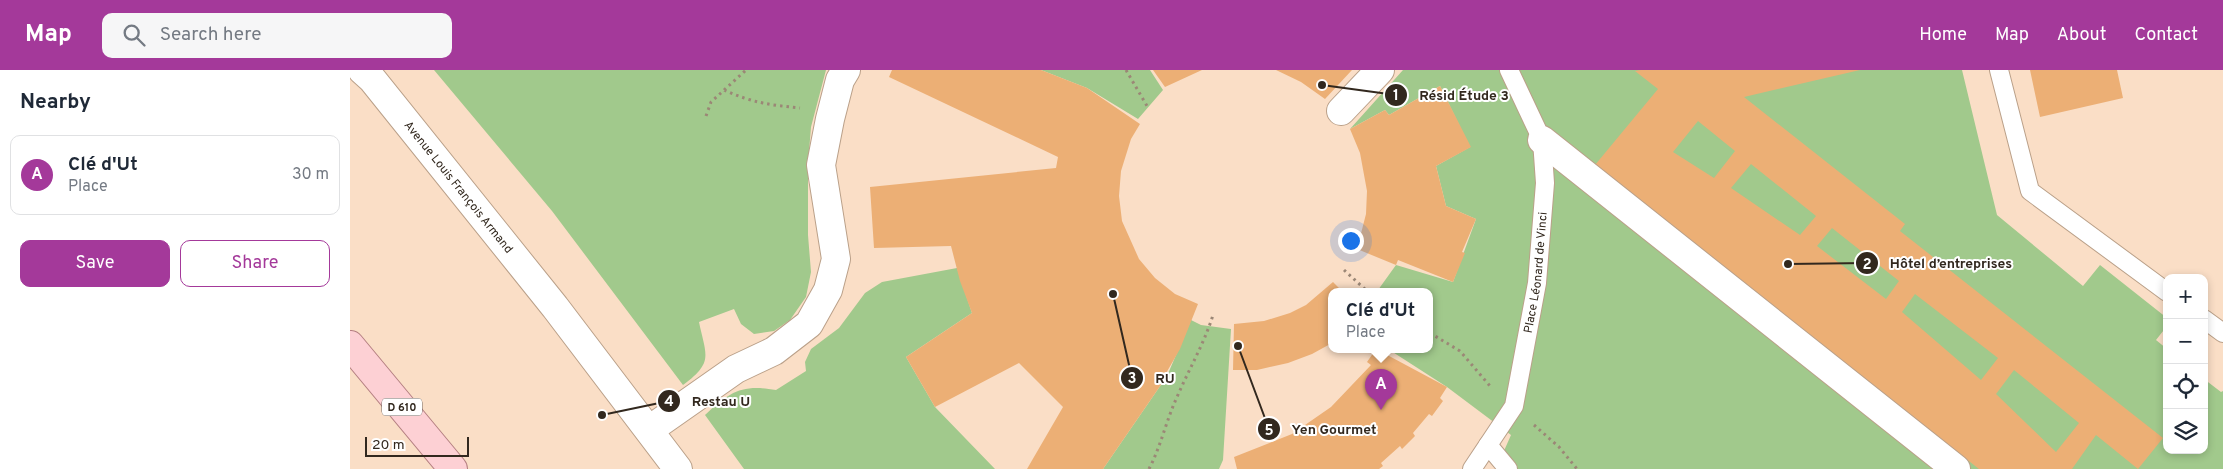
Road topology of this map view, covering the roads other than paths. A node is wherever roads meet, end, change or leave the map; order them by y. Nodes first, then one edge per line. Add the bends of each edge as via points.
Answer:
1 (362, 70) edge
2 (846, 70) edge
3 (1380, 70) edge
4 (1508, 70) edge
5 (1999, 70) edge
6 (1340, 111) dead end
7 (1542, 140) junction
8 (2163, 289) edge
9 (2208, 322) edge
10 (2223, 333) edge
11 (350, 345) edge
12 (649, 430) junction
13 (1488, 445) junction
14 (453, 469) edge
15 (678, 469) edge
16 (1472, 469) edge
17 (1508, 469) edge
18 (1956, 469) edge

1 - 12 street, Avenue Louis François Armand via 555,307
2 - 12 street via 840,80 821,165 836,259 828,290 809,324 774,351 736,368
3 - 6 street
4 - 7 lane, Place Léonard de Vinci
5 - 8 lane via 2030,191
7 - 13 lane, Place Léonard de Vinci via 1545,182 1536,283 1514,406
7 - 18 street
9 - 10 lane
11 - 14 main road, D 610
12 - 15 street, Avenue Louis François Armand
13 - 16 lane, Place Léonard de Vinci
13 - 17 lane

